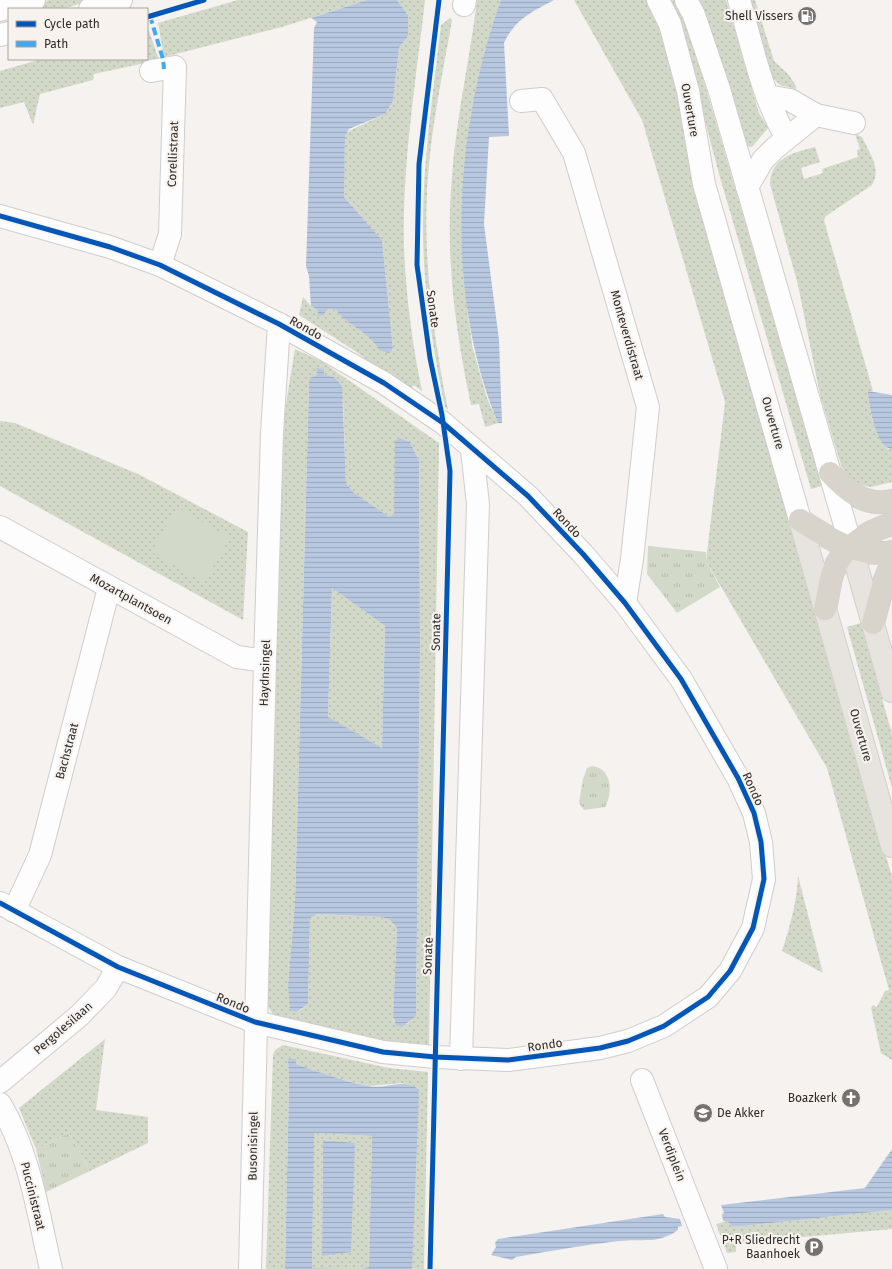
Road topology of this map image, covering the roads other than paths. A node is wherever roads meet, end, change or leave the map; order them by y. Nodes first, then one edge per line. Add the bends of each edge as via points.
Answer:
1 (34, 0) edge
2 (121, 0) edge
3 (658, 0) edge
4 (686, 0) edge
5 (739, 0) edge
6 (93, 8) edge
7 (0, 10) edge
8 (151, 70) dead end
9 (767, 96) junction
10 (521, 101) dead end
11 (816, 115) junction
12 (854, 123) dead end
13 (786, 137) junction
14 (747, 187) junction
15 (0, 216) edge
16 (160, 265) junction
17 (279, 324) junction
18 (472, 450) junction
19 (830, 473) junction
20 (892, 501) edge
21 (800, 520) junction
22 (892, 524) edge
23 (0, 527) edge
24 (851, 546) junction
25 (892, 552) edge
26 (892, 563) edge
27 (110, 588) junction
28 (624, 603) junction
29 (825, 609) junction
30 (873, 623) junction
31 (265, 661) junction
32 (892, 691) edge
33 (892, 846) edge
34 (7, 907) edge
35 (118, 967) junction
36 (255, 1022) junction
37 (461, 1059) junction
38 (642, 1080) dead end
39 (0, 1082) edge
40 (0, 1104) edge
41 (51, 1269) edge
42 (250, 1269) edge
43 (716, 1269) edge

1 - 7 street
2 - 6 street
3 - 21 street, Ouverture via 670,24 688,91 704,184
4 - 14 street via 694,15
5 - 9 street
8 - 16 street, Corellistraat via 175,67 170,234
9 - 11 street via 790,100
9 - 13 street
10 - 28 street, Monteverdistraat via 542,99 574,153 648,407 632,559
11 - 12 street
11 - 13 street
13 - 14 street via 763,160
14 - 19 street
15 - 16 street, Rondo via 110,247
16 - 17 street, Rondo
17 - 18 street, Rondo via 384,383 442,423
17 - 31 street, Haydnsingel via 272,433
18 - 28 street, Rondo via 528,496
18 - 37 street via 478,504
19 - 20 highway via 846,490 859,498
19 - 24 street
21 - 24 highway via 831,540
21 - 29 main road, Ouverture
22 - 24 highway via 869,533
23 - 27 street, Mozartplantsoen
24 - 25 highway via 868,552
24 - 29 highway via 833,571
24 - 30 main road
26 - 30 highway
27 - 31 street, Mozartplantsoen via 237,657
27 - 34 street, Bachstraat via 40,855
28 - 37 street, Rondo via 680,679 738,778 754,813 761,842 764,879 753,928 730,971 708,997 664,1026 600,1048 508,1060
29 - 33 main road, Ouverture
30 - 32 main road
31 - 36 street, Haydnsingel via 262,849
34 - 35 street, Rondo
35 - 36 street, Rondo
35 - 39 street, Pergolesilaan via 106,988 80,1015
36 - 37 street, Rondo via 383,1052
36 - 42 street, Busonisingel
38 - 43 street, Verdiplein
40 - 41 street, Puccinistraat via 8,1117 29,1170

